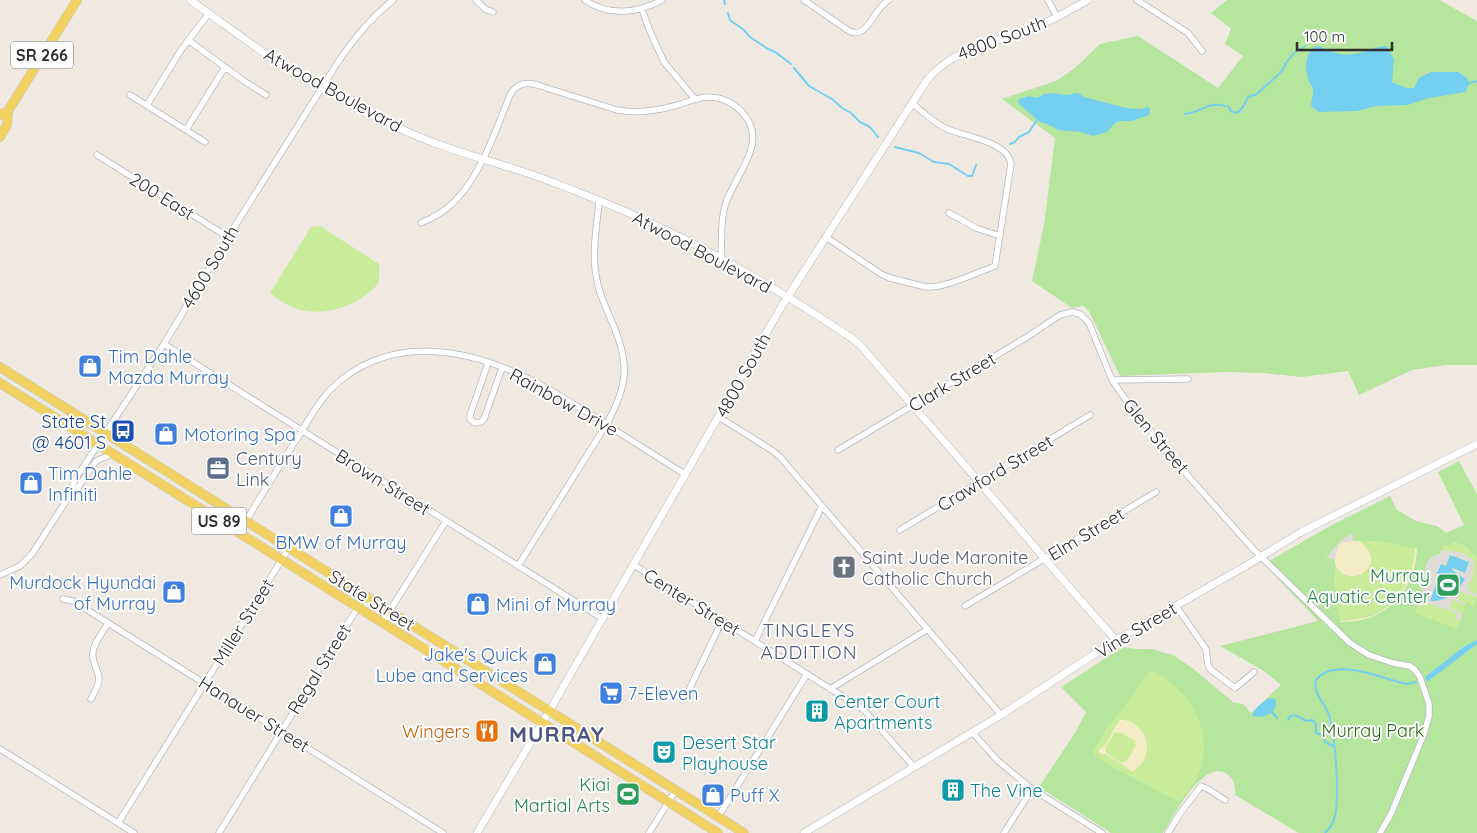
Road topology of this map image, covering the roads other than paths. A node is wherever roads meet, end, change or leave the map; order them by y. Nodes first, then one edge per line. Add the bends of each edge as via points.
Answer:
1 (77, 0) edge
2 (190, 0) edge
3 (393, 0) edge
4 (476, 0) edge
5 (585, 0) edge
6 (662, 0) edge
7 (804, 0) edge
8 (889, 0) edge
9 (1048, 0) edge
10 (1088, 0) edge
11 (1137, 0) edge
12 (642, 9) junction
13 (493, 12) dead end
14 (209, 13) junction
15 (1057, 17) junction
16 (188, 40) junction
17 (1202, 51) dead end
18 (225, 67) junction
19 (321, 88) junction
20 (130, 95) dead end
21 (266, 95) dead end
22 (695, 99) junction
23 (912, 103) junction
24 (147, 106) junction
25 (4, 113) edge
26 (186, 130) junction
27 (0, 136) edge
28 (205, 142) dead end
29 (97, 155) dead end
30 (482, 159) junction
31 (599, 200) junction
32 (949, 213) dead end
33 (422, 224) dead end
34 (1000, 236) junction
35 (228, 237) junction
36 (826, 237) junction
37 (721, 259) junction
38 (787, 298) junction
39 (1066, 313) joint
40 (164, 344) junction
41 (488, 363) junction
42 (0, 367) edge
43 (502, 368) junction
44 (1188, 379) dead end
45 (1112, 380) junction
46 (0, 383) edge
47 (912, 406) junction
48 (1090, 415) dead end
49 (719, 417) junction
50 (606, 424) junction
51 (302, 431) junction
52 (106, 433) junction
53 (1477, 444) edge
54 (98, 445) junction
55 (838, 450) dead end
56 (112, 454) junction
57 (686, 475) junction
58 (980, 482) junction
59 (1156, 492) dead end
60 (66, 502) junction
61 (822, 506) junction
62 (246, 520) junction
63 (446, 521) junction
64 (900, 530) dead end
65 (289, 548) junction
66 (1262, 556) junction
67 (1045, 558) junction
68 (282, 560) junction
69 (634, 565) junction
70 (518, 566) junction
71 (0, 575) edge
72 (63, 599) dead end
73 (966, 606) dead end
74 (1176, 606) junction
75 (358, 607) junction
76 (390, 611) junction
77 (603, 619) junction
78 (722, 620) junction
79 (108, 623) junction
80 (382, 623) junction
81 (928, 629) junction
82 (1116, 640) junction
83 (755, 641) junction
84 (1254, 672) dead end
85 (806, 674) junction
86 (205, 683) junction
87 (830, 689) junction
88 (687, 694) dead end
89 (92, 699) dead end
90 (550, 711) junction
91 (1001, 715) junction
92 (542, 724) junction
93 (281, 731) junction
94 (972, 732) junction
95 (0, 749) edge
96 (914, 767) junction
97 (1032, 789) junction
98 (676, 790) junction
99 (1225, 800) dead end
100 (669, 802) junction
101 (718, 817) junction
102 (118, 823) junction
103 (134, 833) edge
104 (219, 833) edge
105 (443, 833) edge
106 (477, 833) edge
107 (649, 833) edge
108 (718, 833) edge
109 (744, 833) edge
110 (804, 833) edge
111 (1004, 833) edge
112 (1102, 833) edge
113 (1168, 833) edge
114 (1380, 833) edge

1 - 25 main road, SR 266
2 - 14 street, Atwood Boulevard
3 - 19 street, 4600 South via 357,36
4 - 13 street
5 - 12 street via 612,11
6 - 12 street
7 - 8 street via 849,32 858,34
9 - 15 street
10 - 15 street, 4800 South
11 - 17 street via 1188,33
12 - 22 street via 664,62
14 - 16 street
14 - 19 street, Atwood Boulevard via 264,53
15 - 23 street, 4800 South via 955,56 933,73
16 - 18 street
16 - 24 street
18 - 21 street
18 - 26 street
19 - 30 street, Atwood Boulevard via 413,135
19 - 35 street, 4600 South
20 - 24 street
22 - 30 street via 658,110 630,112 537,85 523,84 510,94
22 - 37 street via 719,98 737,107 748,121 752,136 750,154 725,204
23 - 34 street via 944,128 984,141 1007,154 1011,164
23 - 36 street, 4800 South
24 - 26 street
25 - 27 main road, SR 266 via 7,125
26 - 28 street
29 - 35 street, 200 East
30 - 31 street, Atwood Boulevard
30 - 33 street via 458,198
31 - 37 street, Atwood Boulevard
31 - 50 street via 595,272 621,343 625,373 622,392
32 - 34 street via 976,228
34 - 36 street via 995,266 931,287 881,274
35 - 40 street, 4600 South
36 - 38 street, 4800 South
37 - 38 street, Atwood Boulevard
38 - 47 street, Atwood Boulevard via 861,346
38 - 49 street, 4800 South
39 - 45 street, Glen Street via 1076,312 1086,320
39 - 47 street, Clark Street
40 - 51 street, Brown Street
40 - 52 street, 4600 South
41 - 43 street, Rainbow Drive
41 - 43 street via 470,415 475,424 484,419
41 - 51 street, Rainbow Drive via 432,351 378,358 351,372 330,391
42 - 52 main road, State Street / US 89
43 - 50 street, Rainbow Drive via 540,384
44 - 45 street
45 - 66 street, Glen Street via 1189,477
46 - 54 main road, State Street / US 89
47 - 55 street, Clark Street
47 - 58 street, Atwood Boulevard
48 - 58 street, Crawford Street
49 - 57 street, 4800 South
49 - 61 street via 778,455
50 - 57 street, Rainbow Drive
50 - 70 street
51 - 62 street, Rainbow Drive
51 - 63 street, Brown Street
52 - 54 street, 4600 South
52 - 62 main road, State Street / US 89
53 - 66 street, Vine Street via 1318,522
54 - 56 main road, State Street / US 89
54 - 60 street, 4600 South via 76,478
56 - 60 street via 96,461
56 - 68 main road, State Street / US 89
57 - 69 street, 4800 South
58 - 64 street, Crawford Street
58 - 67 street, Atwood Boulevard
59 - 67 street, Elm Street
60 - 71 street via 26,561
61 - 81 street
61 - 83 street
62 - 65 main road, State Street / US 89
63 - 70 street, Brown Street
63 - 76 street
65 - 68 street, Miller Street
65 - 76 main road, State Street / US 89
66 - 74 street, Vine Street
66 - 114 street, Glen Street via 1350,643 1369,655 1410,666 1423,684 1429,704 1427,723 1391,814
67 - 73 street, Elm Street
67 - 82 street, Atwood Boulevard
68 - 75 main road, State Street / US 89
68 - 86 street, Miller Street
69 - 77 street, 4800 South
69 - 78 street, Center Street
70 - 77 street, Brown Street
72 - 79 street, Hanauer Street via 73,601
74 - 82 street, Vine Street
74 - 84 street via 1206,649 1210,669 1235,688
75 - 80 main road, State Street / US 89
75 - 93 street, Regal Street
76 - 80 street
76 - 90 main road, State Street / US 89
77 - 90 street, 4800 South
78 - 83 street, Center Street
78 - 88 street
79 - 86 street, Hanauer Street
79 - 89 street via 93,651 99,678
80 - 92 main road, State Street / US 89
81 - 87 street
81 - 91 street
82 - 91 street, Vine Street
83 - 85 street, Center Street
85 - 87 street, Center Street
85 - 101 street
86 - 93 street, Hanauer Street
86 - 102 street, Miller Street
87 - 96 street, Center Street via 866,712
90 - 92 street, 4800 South
90 - 98 main road, State Street / US 89
91 - 94 street, Vine Street
92 - 100 main road, State Street / US 89
92 - 106 street, 4800 South
93 - 104 street, Regal Street
93 - 105 street, Hanauer Street
94 - 96 street, Vine Street
94 - 97 street via 998,761
95 - 102 street
96 - 110 street, Vine Street
97 - 111 street
97 - 112 street
98 - 100 street
98 - 101 main road, State Street / US 89
99 - 113 street via 1201,786
100 - 107 street
100 - 108 main road, State Street / US 89
101 - 109 main road, State Street / US 89
102 - 103 street

